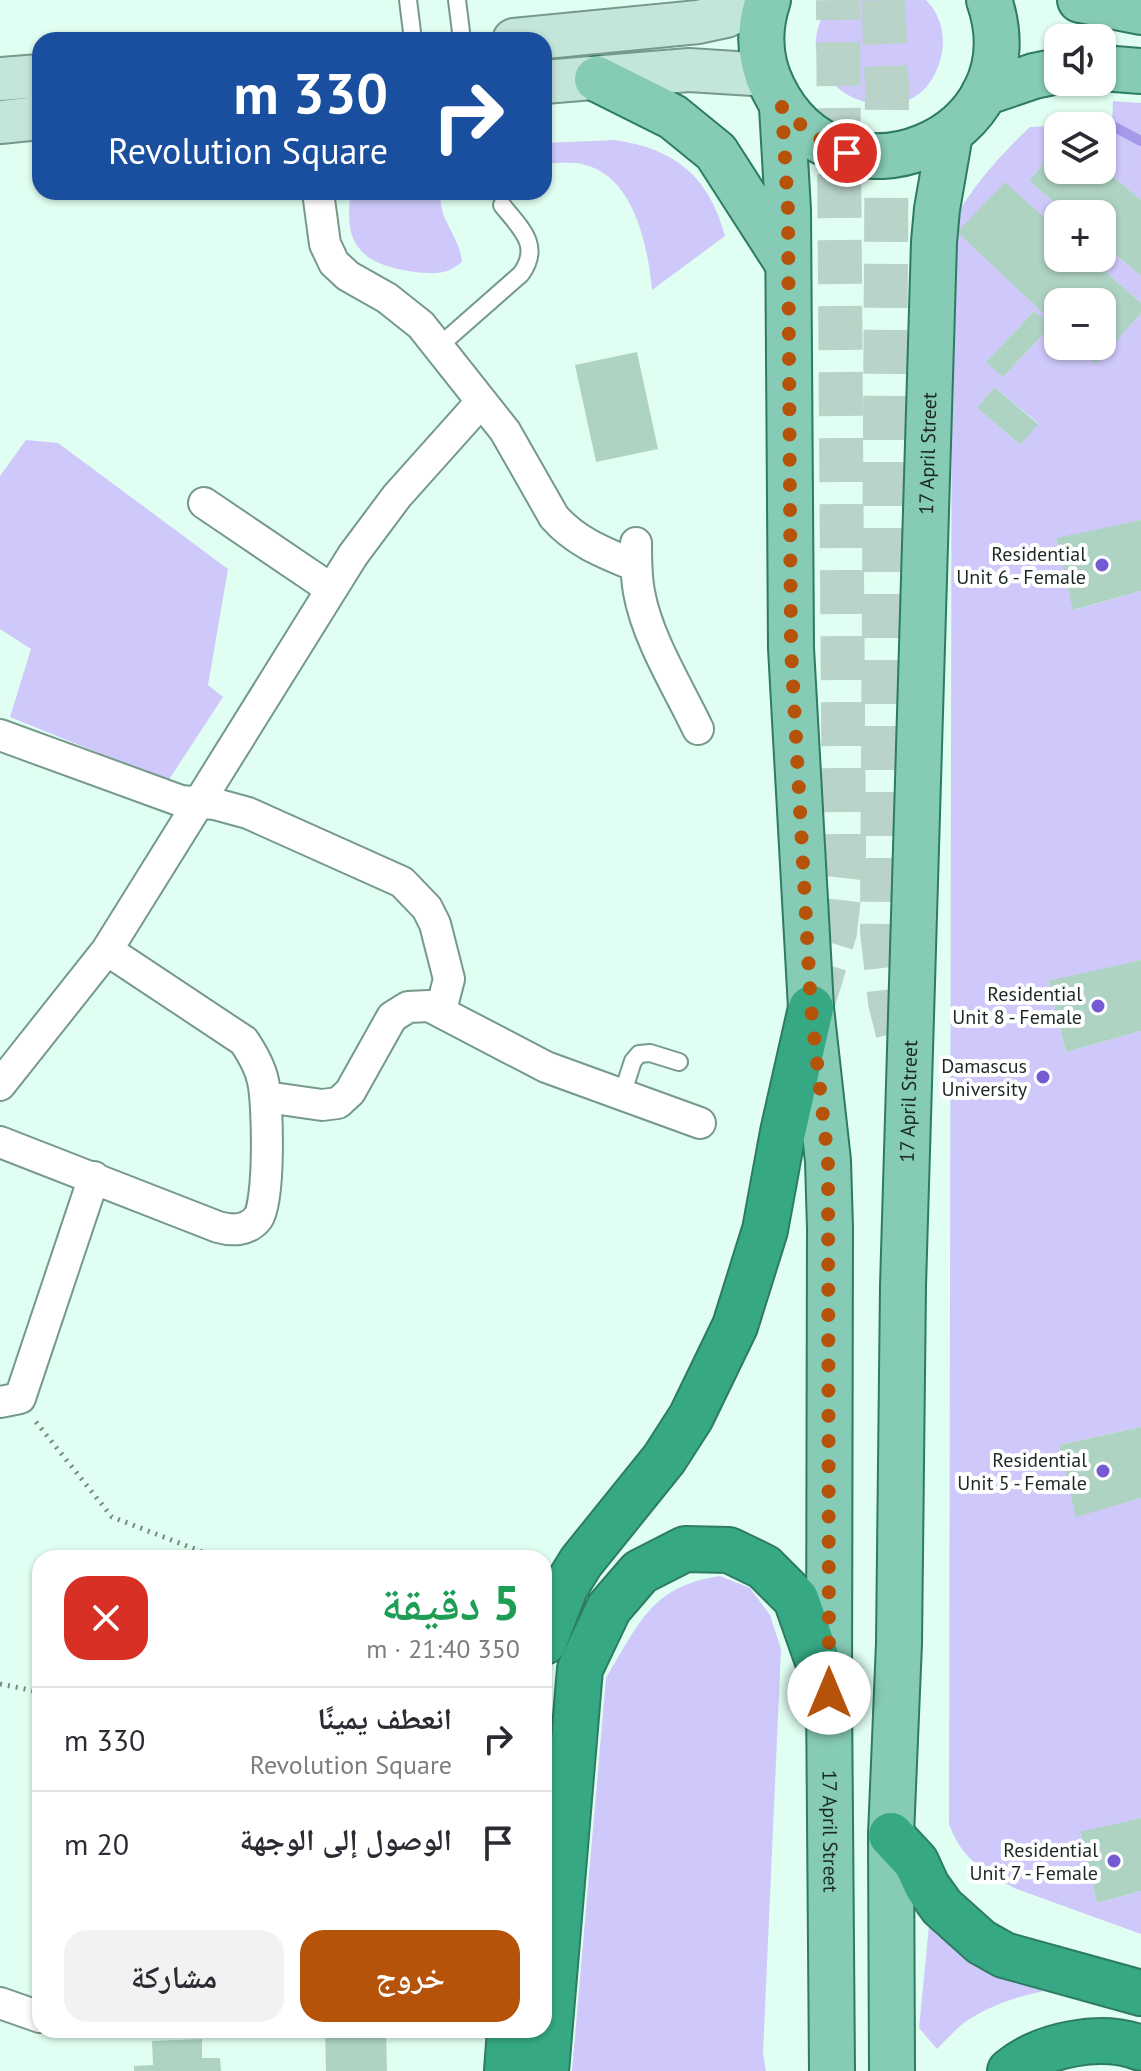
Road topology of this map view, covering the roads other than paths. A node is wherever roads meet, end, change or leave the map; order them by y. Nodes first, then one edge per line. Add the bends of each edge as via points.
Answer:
1 (408, 0) edge
2 (457, 0) edge
3 (760, 0) edge
4 (768, 0) edge
5 (989, 0) edge
6 (1080, 0) edge
7 (1141, 12) edge
8 (412, 32) edge
9 (461, 32) edge
10 (552, 36) edge
11 (1116, 69) edge
12 (1141, 71) edge
13 (1044, 74) edge
14 (32, 77) edge
15 (0, 79) edge
16 (597, 79) junction
17 (552, 82) edge
18 (774, 91) junction
19 (984, 93) junction
20 (32, 119) edge
21 (0, 122) edge
22 (950, 134) junction
23 (319, 200) edge
24 (502, 205) dead end
25 (788, 264) junction
26 (438, 347) junction
27 (481, 402) junction
28 (204, 503) dead end
29 (331, 589) junction
30 (698, 729) dead end
31 (0, 735) edge
32 (198, 803) junction
33 (107, 950) junction
34 (811, 1008) junction
35 (441, 1010) junction
36 (679, 1062) dead end
37 (0, 1085) edge
38 (622, 1095) junction
39 (266, 1097) junction
40 (700, 1123) dead end
41 (0, 1142) edge
42 (94, 1177) junction
43 (9, 1400) edge
44 (552, 1621) edge
45 (829, 1693) junction
46 (891, 1835) junction
47 (1141, 1993) edge
48 (552, 2000) edge
49 (0, 2003) edge
50 (32, 2014) edge
51 (509, 2038) edge
52 (549, 2038) edge
53 (1141, 2048) edge
54 (507, 2071) edge
55 (546, 2071) edge
56 (832, 2071) edge
57 (892, 2071) edge
58 (1010, 2071) edge

1 - 8 lane
2 - 9 lane
3 - 10 main road via 698,22
4 - 18 main road, 17 April Street via 762,55
5 - 19 main road via 997,41
6 - 7 main road
11 - 12 main road
13 - 19 main road
14 - 15 main road
16 - 17 main road
16 - 18 main road via 689,70
16 - 25 main road via 673,117 716,152
18 - 22 main road via 800,127 847,153 901,155
18 - 25 main road, 17 April Street via 788,210
19 - 22 main road
20 - 21 main road
22 - 46 main road, 17 April Street via 934,242
23 - 26 street via 325,244 334,263 405,311
24 - 26 lane via 526,236 527,265
25 - 34 main road, 17 April Street via 791,648
26 - 27 street
27 - 29 street via 397,496
27 - 30 street via 505,431 564,528 590,547 636,554 639,593 650,630
28 - 29 street
29 - 32 street
31 - 32 street
32 - 33 street
32 - 35 street via 248,813 402,882 435,924 449,979
33 - 37 street
33 - 39 street via 244,1041 263,1077
34 - 44 highway via 765,1230 735,1326 703,1395 664,1459 581,1562
34 - 45 main road, 17 April Street via 829,1188
35 - 38 street via 546,1067
35 - 39 street via 408,1007 392,1017 350,1092 338,1103
36 - 38 lane via 639,1054
38 - 40 street
39 - 42 street via 265,1199 251,1225 218,1227
41 - 42 street
42 - 43 street
45 - 48 highway via 796,1599 764,1567 729,1550 685,1549 640,1572 609,1608 580,1669
45 - 56 main road, 17 April Street
46 - 47 highway via 916,1862 942,1907 981,1942 1004,1955
46 - 57 main road, 17 April Street
49 - 50 street
51 - 54 highway
52 - 55 highway
53 - 58 highway via 1093,2042 1057,2048

